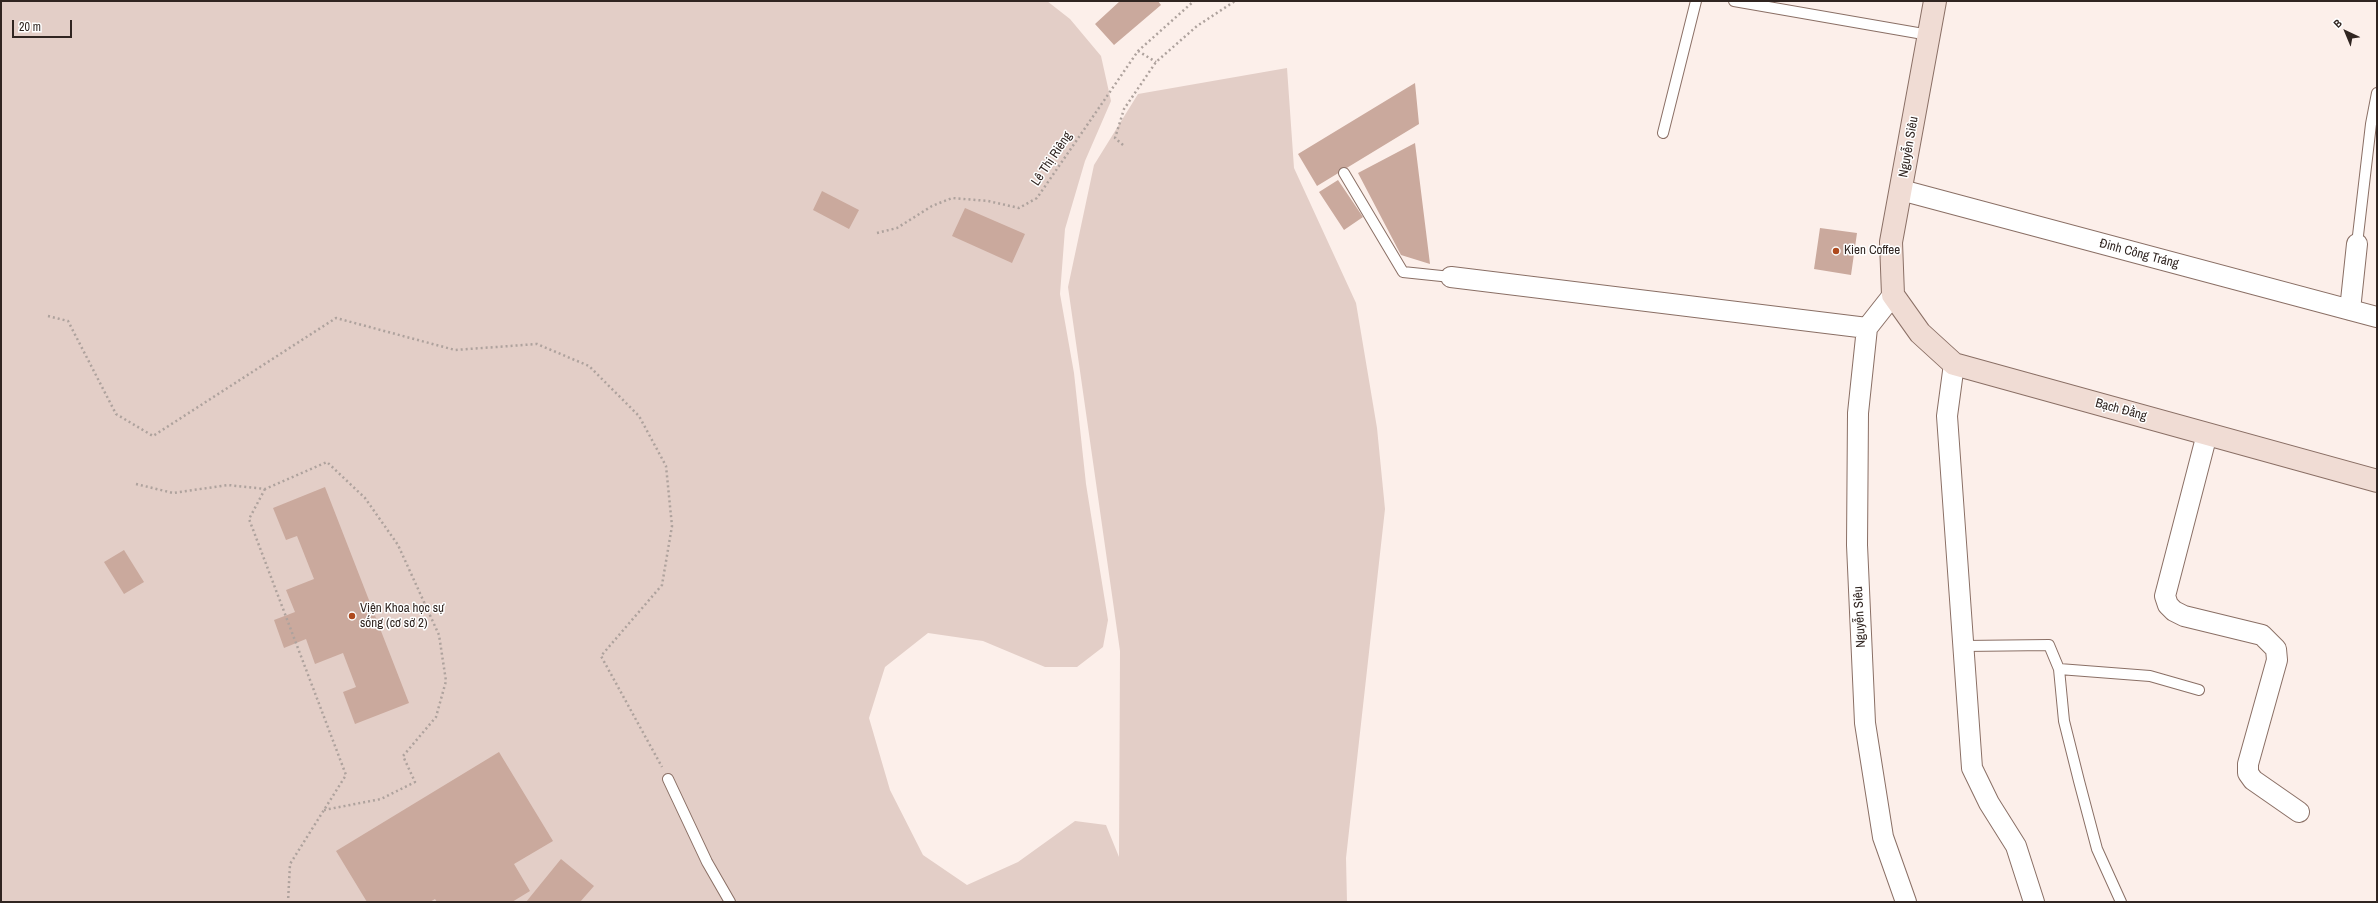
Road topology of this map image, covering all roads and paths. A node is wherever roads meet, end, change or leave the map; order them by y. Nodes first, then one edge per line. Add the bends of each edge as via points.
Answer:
1 (1194, 1) edge
2 (1235, 1) edge
3 (1696, 1) edge
4 (1734, 1) edge
5 (1935, 1) edge
6 (1929, 35) junction
7 (1138, 51) junction
8 (1156, 62) junction
9 (2377, 93) edge
10 (1663, 133) dead end
11 (1123, 145) dead end
12 (1344, 173) dead end
13 (1901, 190) junction
14 (877, 233) dead end
15 (2357, 244) joint
16 (1451, 277) joint
17 (1893, 294) junction
18 (2350, 310) junction
19 (48, 316) dead end
20 (2377, 317) edge
21 (1867, 328) junction
22 (1954, 364) junction
23 (2206, 434) junction
24 (2377, 481) edge
25 (136, 484) dead end
26 (265, 489) junction
27 (1964, 646) junction
28 (2059, 669) junction
29 (2199, 690) dead end
30 (668, 779) joint
31 (324, 810) junction
32 (2299, 812) dead end
33 (288, 902) edge
34 (730, 902) edge
35 (1906, 902) edge
36 (2034, 902) edge
37 (2121, 902) edge

1 - 7 path, Lê Thị Riêng
2 - 8 path via 1197,26
3 - 10 lane
4 - 6 lane
5 - 6 street, Nguyễn Siêu
6 - 13 street, Nguyễn Siêu
7 - 8 path
7 - 14 path, Lê Thị Riêng via 1037,198 1019,208 952,198 932,206 897,228
8 - 11 path via 1124,109 1115,138
9 - 15 lane via 2370,124
12 - 16 lane via 1403,272
13 - 17 street, Nguyễn Siêu via 1891,242
13 - 18 street, Đinh Công Tráng
15 - 18 street
16 - 21 street
17 - 21 street
17 - 22 street, Bạch Đằng via 1920,332
18 - 20 street, Đinh Công Tráng
19 - 30 path via 68,321 116,414 153,436 336,318 455,350 537,344 589,366 639,416 666,466 672,526 662,585 601,656
21 - 35 street, Nguyễn Siêu via 1858,413 1857,530 1866,723 1883,837
22 - 23 street, Bạch Đằng
22 - 27 street via 1947,416
23 - 24 street, Bạch Đằng
23 - 32 street via 2165,596 2168,605 2174,611 2262,636 2276,650 2277,660 2248,764 2248,773 2252,780
25 - 26 path via 173,493 228,485
26 - 31 path via 249,519 346,775
26 - 31 path via 327,462 365,498 398,545 439,635 446,681 436,717 403,756 415,782 382,799
27 - 28 lane via 2049,645
27 - 36 street via 1972,768 1989,803 2016,846
28 - 29 lane via 2150,676
28 - 37 lane via 2064,721 2097,849
30 - 34 lane via 707,862
31 - 33 path via 290,864

